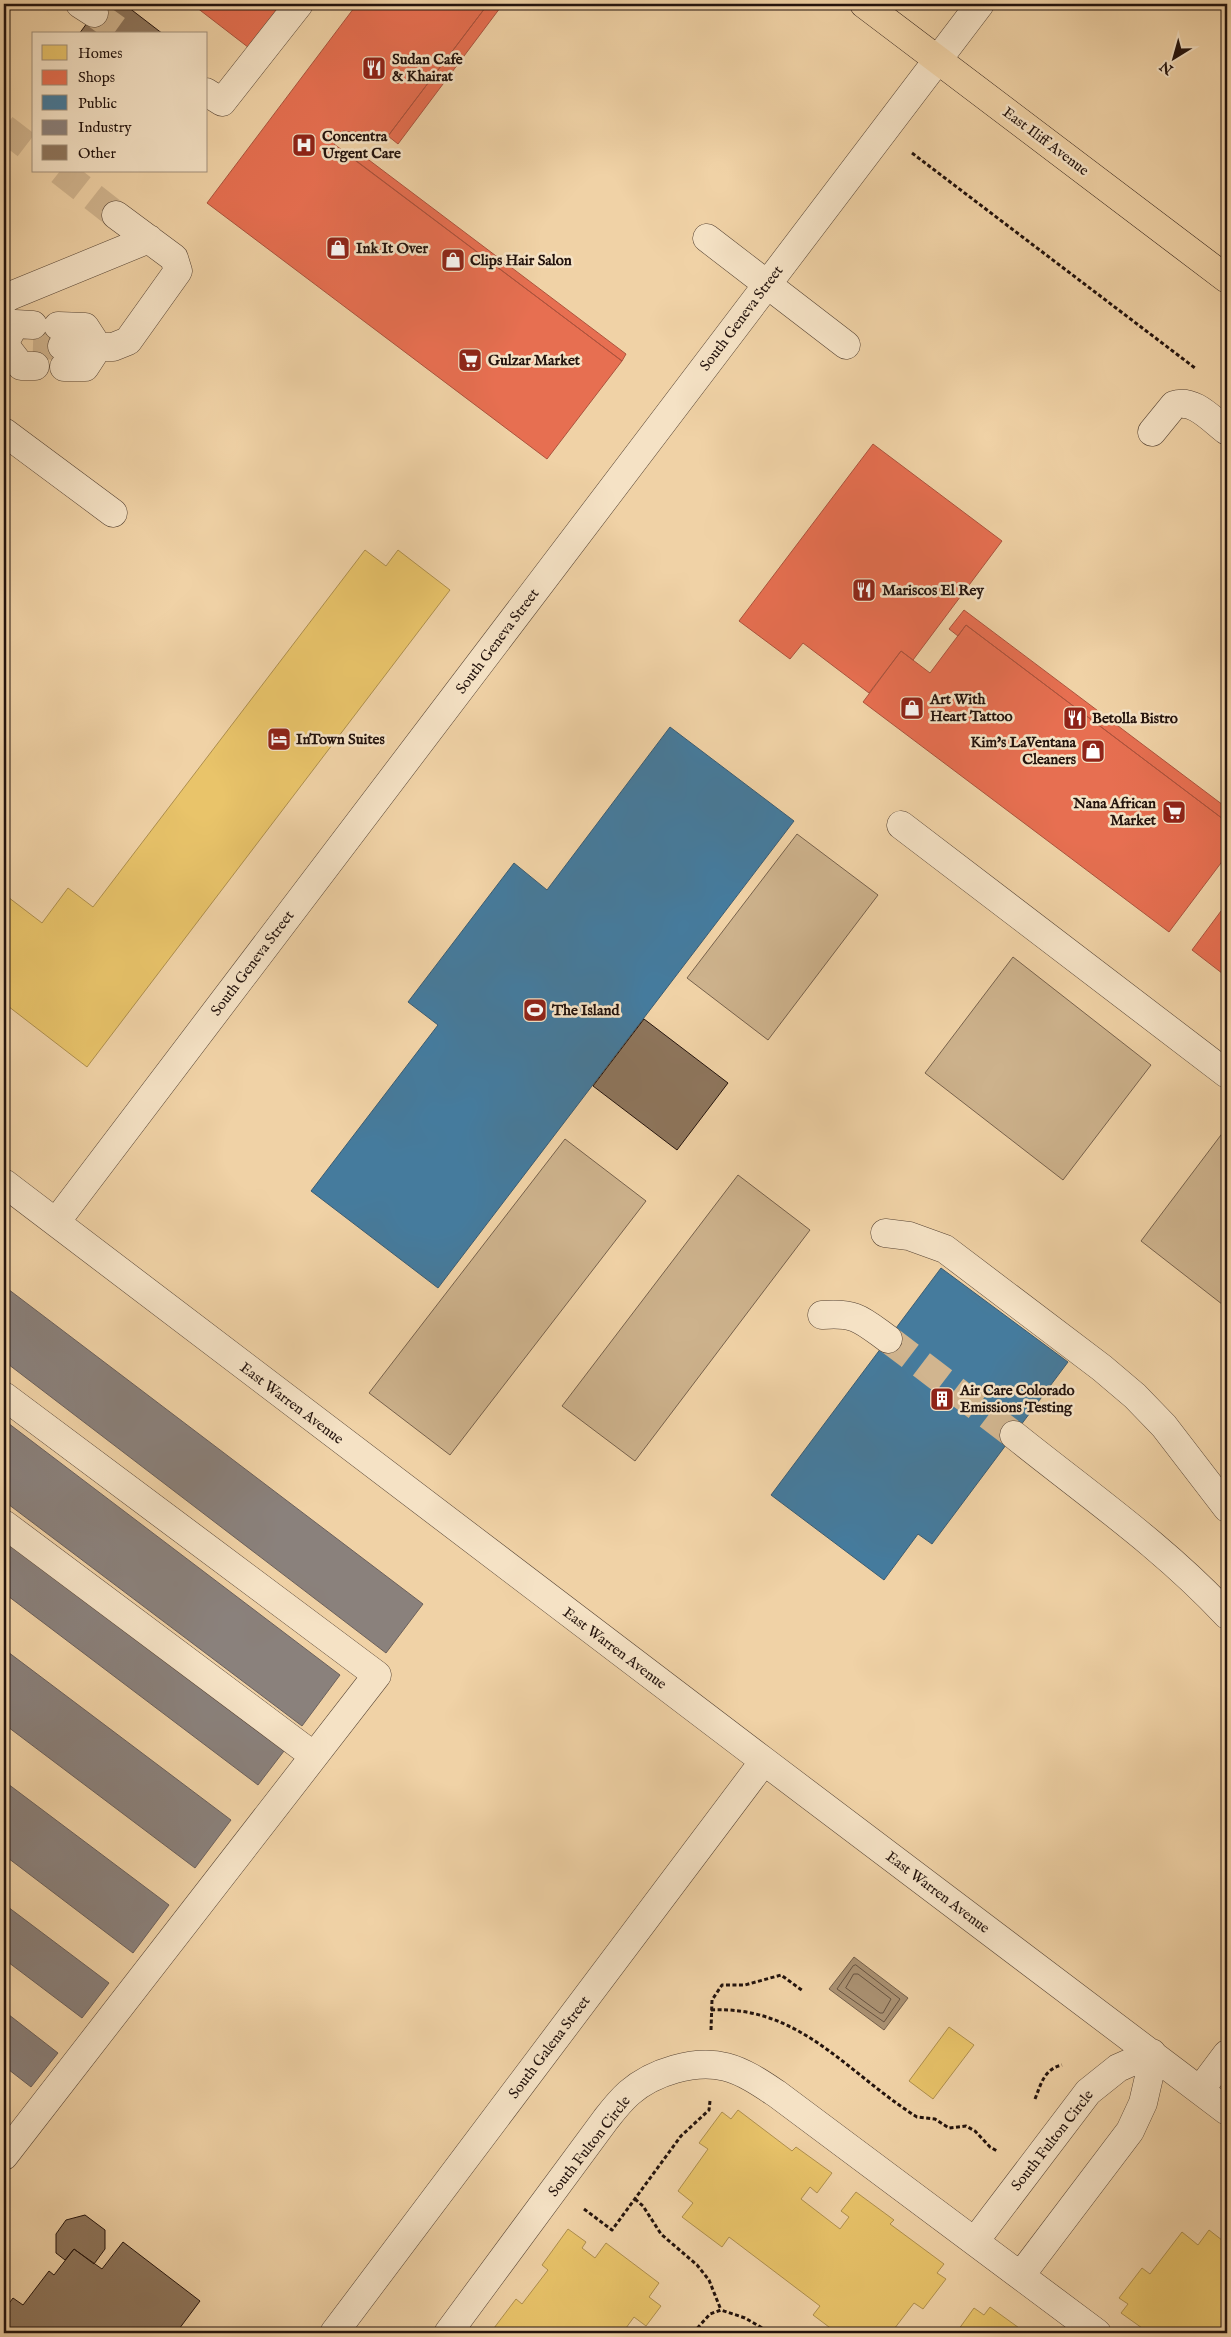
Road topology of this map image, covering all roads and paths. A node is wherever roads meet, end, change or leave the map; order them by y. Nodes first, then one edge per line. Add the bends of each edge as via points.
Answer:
1 (299, 4) edge
2 (864, 4) edge
3 (980, 4) edge
4 (938, 59) junction
5 (208, 93) edge
6 (883, 131) junction
7 (116, 215) tunnel mouth
8 (707, 238) dead end
9 (149, 239) junction
10 (1227, 279) edge
11 (768, 284) junction
12 (6, 296) edge
13 (4, 344) edge
14 (846, 345) dead end
15 (47, 346) junction
16 (1196, 368) dead end
17 (1227, 431) edge
18 (4, 432) edge
19 (1152, 432) dead end
20 (113, 514) dead end
21 (901, 825) dead end
22 (1227, 1074) edge
23 (4, 1183) edge
24 (56, 1222) junction
25 (885, 1233) dead end
26 (822, 1315) dead end
27 (888, 1339) tunnel mouth
28 (4, 1396) edge
29 (1014, 1435) tunnel mouth
30 (1227, 1508) edge
31 (4, 1524) edge
32 (1227, 1615) edge
33 (314, 1756) junction
34 (764, 1761) junction
35 (803, 1991) dead end
36 (710, 2010) junction
37 (1152, 2054) junction
38 (1227, 2054) edge
39 (711, 2066) junction
40 (1100, 2081) junction
41 (1200, 2090) junction
42 (1032, 2104) dead end
43 (1227, 2111) edge
44 (1001, 2151) dead end
45 (4, 2156) edge
46 (555, 2187) junction
47 (635, 2199) junction
48 (975, 2241) junction
49 (1021, 2276) junction
50 (721, 2310) junction
51 (334, 2333) edge
52 (448, 2333) edge
53 (693, 2333) edge
54 (771, 2333) edge
55 (1098, 2333) edge

1 - 5 street via 222,102
2 - 4 main road, East Iliff Avenue
3 - 4 street, South Geneva Street
4 - 6 street, South Geneva Street
4 - 10 main road, East Iliff Avenue
6 - 11 street, South Geneva Street
6 - 16 path
7 - 9 street
8 - 11 street
9 - 12 street
9 - 15 street via 174,258 178,271 128,341 112,347
11 - 14 street
11 - 24 street, South Geneva Street
13 - 15 street via 21,366
13 - 15 street via 15,324
17 - 19 street via 1186,402 1174,404
18 - 20 street
21 - 22 street
23 - 24 street, East Warren Avenue
24 - 34 street, East Warren Avenue
25 - 30 street via 909,1236 945,1249 1102,1368 1164,1426
26 - 27 street via 844,1313 864,1321
28 - 33 street via 377,1675
29 - 32 street via 1152,1545
31 - 33 street
33 - 45 street
34 - 37 street, East Warren Avenue
34 - 51 street, South Galena Street
35 - 36 path via 781,1975 745,1985 722,1985 716,1991
36 - 39 path
36 - 44 path via 746,2011 783,2022 815,2040 917,2117 935,2120 949,2128 966,2126 996,2152
37 - 40 street, South Fulton Circle via 1118,2068
37 - 41 street, East Warren Avenue
37 - 49 street via 1143,2103 1130,2131
38 - 41 street
39 - 46 street, South Fulton Circle via 695,2065 662,2074 630,2092
39 - 47 path via 709,2110 681,2136
39 - 48 street, South Fulton Circle via 742,2073 777,2094
40 - 42 path via 1078,2065 1054,2067 1046,2074
40 - 48 street, South Fulton Circle via 1076,2106
41 - 43 street, East Warren Avenue
46 - 47 path via 612,2230
46 - 52 street, South Fulton Circle
47 - 50 path via 662,2234 709,2280
48 - 49 street, South Fulton Circle
49 - 55 street, South Fulton Circle
50 - 53 path via 710,2314
50 - 54 path via 746,2318

